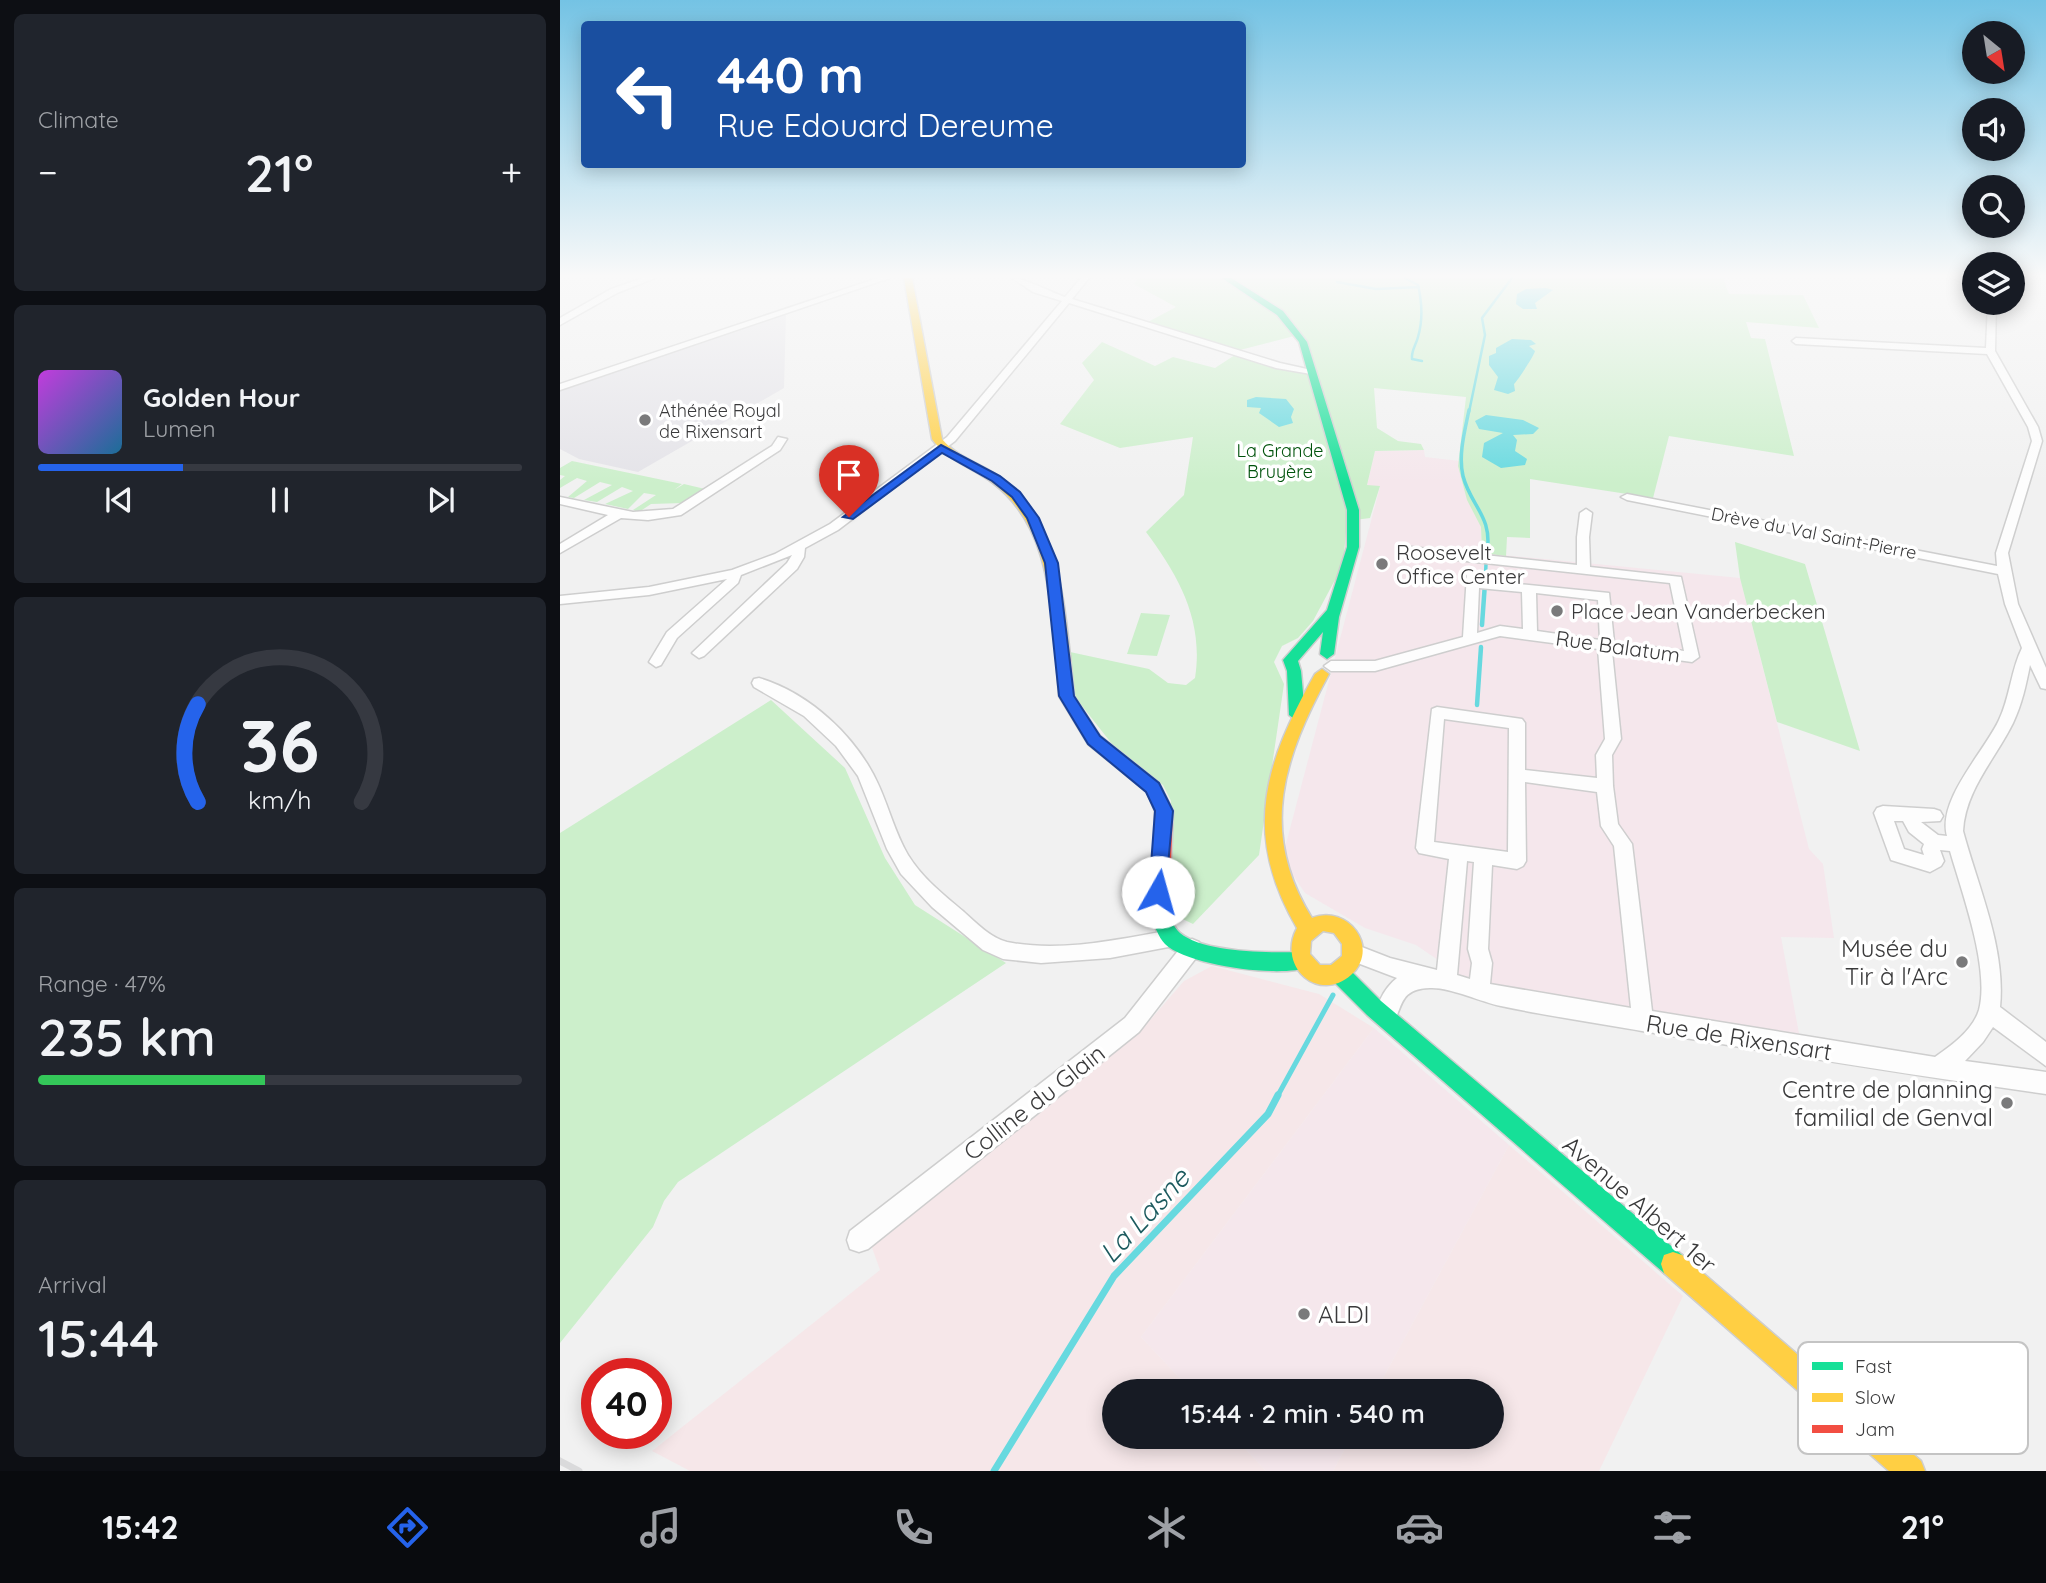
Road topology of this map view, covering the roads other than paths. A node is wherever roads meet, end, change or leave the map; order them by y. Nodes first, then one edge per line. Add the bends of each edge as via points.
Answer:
1 (681, 347) edge
2 (920, 347) edge
3 (1027, 347) edge
4 (1218, 347) edge
5 (1304, 347) edge
6 (1906, 347) edge
7 (1990, 347) edge
8 (1990, 351) junction
9 (1311, 371) junction
10 (560, 387) edge
11 (782, 439) dead end
12 (941, 448) junction
13 (1627, 497) dead end
14 (560, 500) edge
15 (620, 513) junction
16 (1587, 513) dead end
17 (799, 547) junction
18 (560, 549) edge
19 (1411, 551) dead end
20 (1475, 558) junction
21 (1584, 570) junction
22 (2002, 571) junction
23 (735, 573) junction
24 (1471, 583) junction
25 (1529, 588) junction
26 (560, 600) edge
27 (1335, 610) junction
28 (1530, 634) junction
29 (1469, 640) junction
30 (2030, 646) junction
31 (1605, 647) junction
32 (1299, 651) junction
33 (699, 653) dead end
34 (656, 662) dead end
35 (1326, 664) junction
36 (1294, 671) junction
37 (759, 683) dead end
38 (2046, 684) edge
39 (1297, 715) junction
40 (1517, 775) junction
41 (1605, 786) junction
42 (1934, 816) dead end
43 (1910, 817) junction
44 (1934, 842) junction
45 (1957, 845) junction
46 (1459, 853) junction
47 (1483, 856) junction
48 (1308, 929) junction
49 (1182, 944) junction
50 (1354, 953) junction
51 (1302, 961) junction
52 (1338, 972) junction
53 (1441, 980) junction
54 (1479, 992) junction
55 (1989, 1011) junction
56 (1386, 1018) junction
57 (1643, 1021) junction
58 (2046, 1055) edge
59 (1940, 1066) junction
60 (2046, 1083) edge
61 (859, 1240) dead end
62 (1798, 1372) edge
63 (1892, 1454) edge
64 (1911, 1471) edge

1 - 10 street
2 - 12 main road
3 - 12 street
4 - 9 street
5 - 9 main road
6 - 8 street
7 - 8 street
8 - 22 street via 2033,427 2036,441 2002,553
9 - 27 main road via 1356,522 1353,559
11 - 15 street via 677,512 647,517
12 - 17 street via 834,527
12 - 49 main road via 1004,485 1026,507 1042,536 1052,563 1067,696 1094,740 1153,788 1164,811 1159,913
13 - 22 street, Drève du Val Saint-Pierre
14 - 15 street
15 - 18 street
16 - 21 street
17 - 23 street
17 - 33 street via 792,566
19 - 20 street, Rue Balatum
20 - 21 street, Rue Balatum
20 - 24 street
21 - 31 street, Rue Balatum via 1676,580 1692,657
22 - 30 street via 2004,589
23 - 26 street via 649,592
23 - 34 street via 733,580 672,635
24 - 25 street
24 - 29 street
25 - 28 street
25 - 31 street via 1604,596
27 - 32 main road
27 - 35 main road
28 - 29 street, Rue Balatum via 1500,631
28 - 31 street, Rue Balatum via 1597,642
29 - 35 street, Rue Balatum via 1375,666
30 - 38 street
30 - 45 street via 2006,722 1955,812
31 - 41 street via 1613,739 1604,755
32 - 35 main road via 1319,649
32 - 36 main road via 1290,660
35 - 36 main road via 1312,676
35 - 39 main road
36 - 39 main road
37 - 49 street via 807,709 852,753 911,872 925,891 989,944 1036,954
39 - 48 main road via 1280,777 1272,836 1284,892
40 - 41 street
40 - 46 street via 1517,723 1437,713 1425,848
40 - 47 street via 1517,861
41 - 57 street via 1610,826 1623,844
42 - 43 street
43 - 44 street
43 - 44 street via 1883,813 1896,855 1930,864 1935,861
44 - 45 street
45 - 55 street via 1986,953
46 - 47 street
46 - 53 street
47 - 54 street
48 - 50 main road via 1333,925 1350,936
48 - 51 main road via 1299,944
49 - 51 main road via 1265,963
49 - 61 street, Colline du Glain via 1132,1024
50 - 52 main road
50 - 53 street, Rue de Rixensart
51 - 52 main road via 1318,973
52 - 56 main road, Avenue Albert 1er
53 - 54 street, Rue de Rixensart
53 - 56 street, Rue de Rixensart via 1414,979 1396,989
54 - 57 street, Rue de Rixensart
55 - 58 street
55 - 59 street via 1958,1055
56 - 62 main road, Avenue Albert 1er
57 - 59 street, Rue de Rixensart
59 - 60 street, Rue de Rixensart
63 - 64 main road, Avenue Albert 1er

